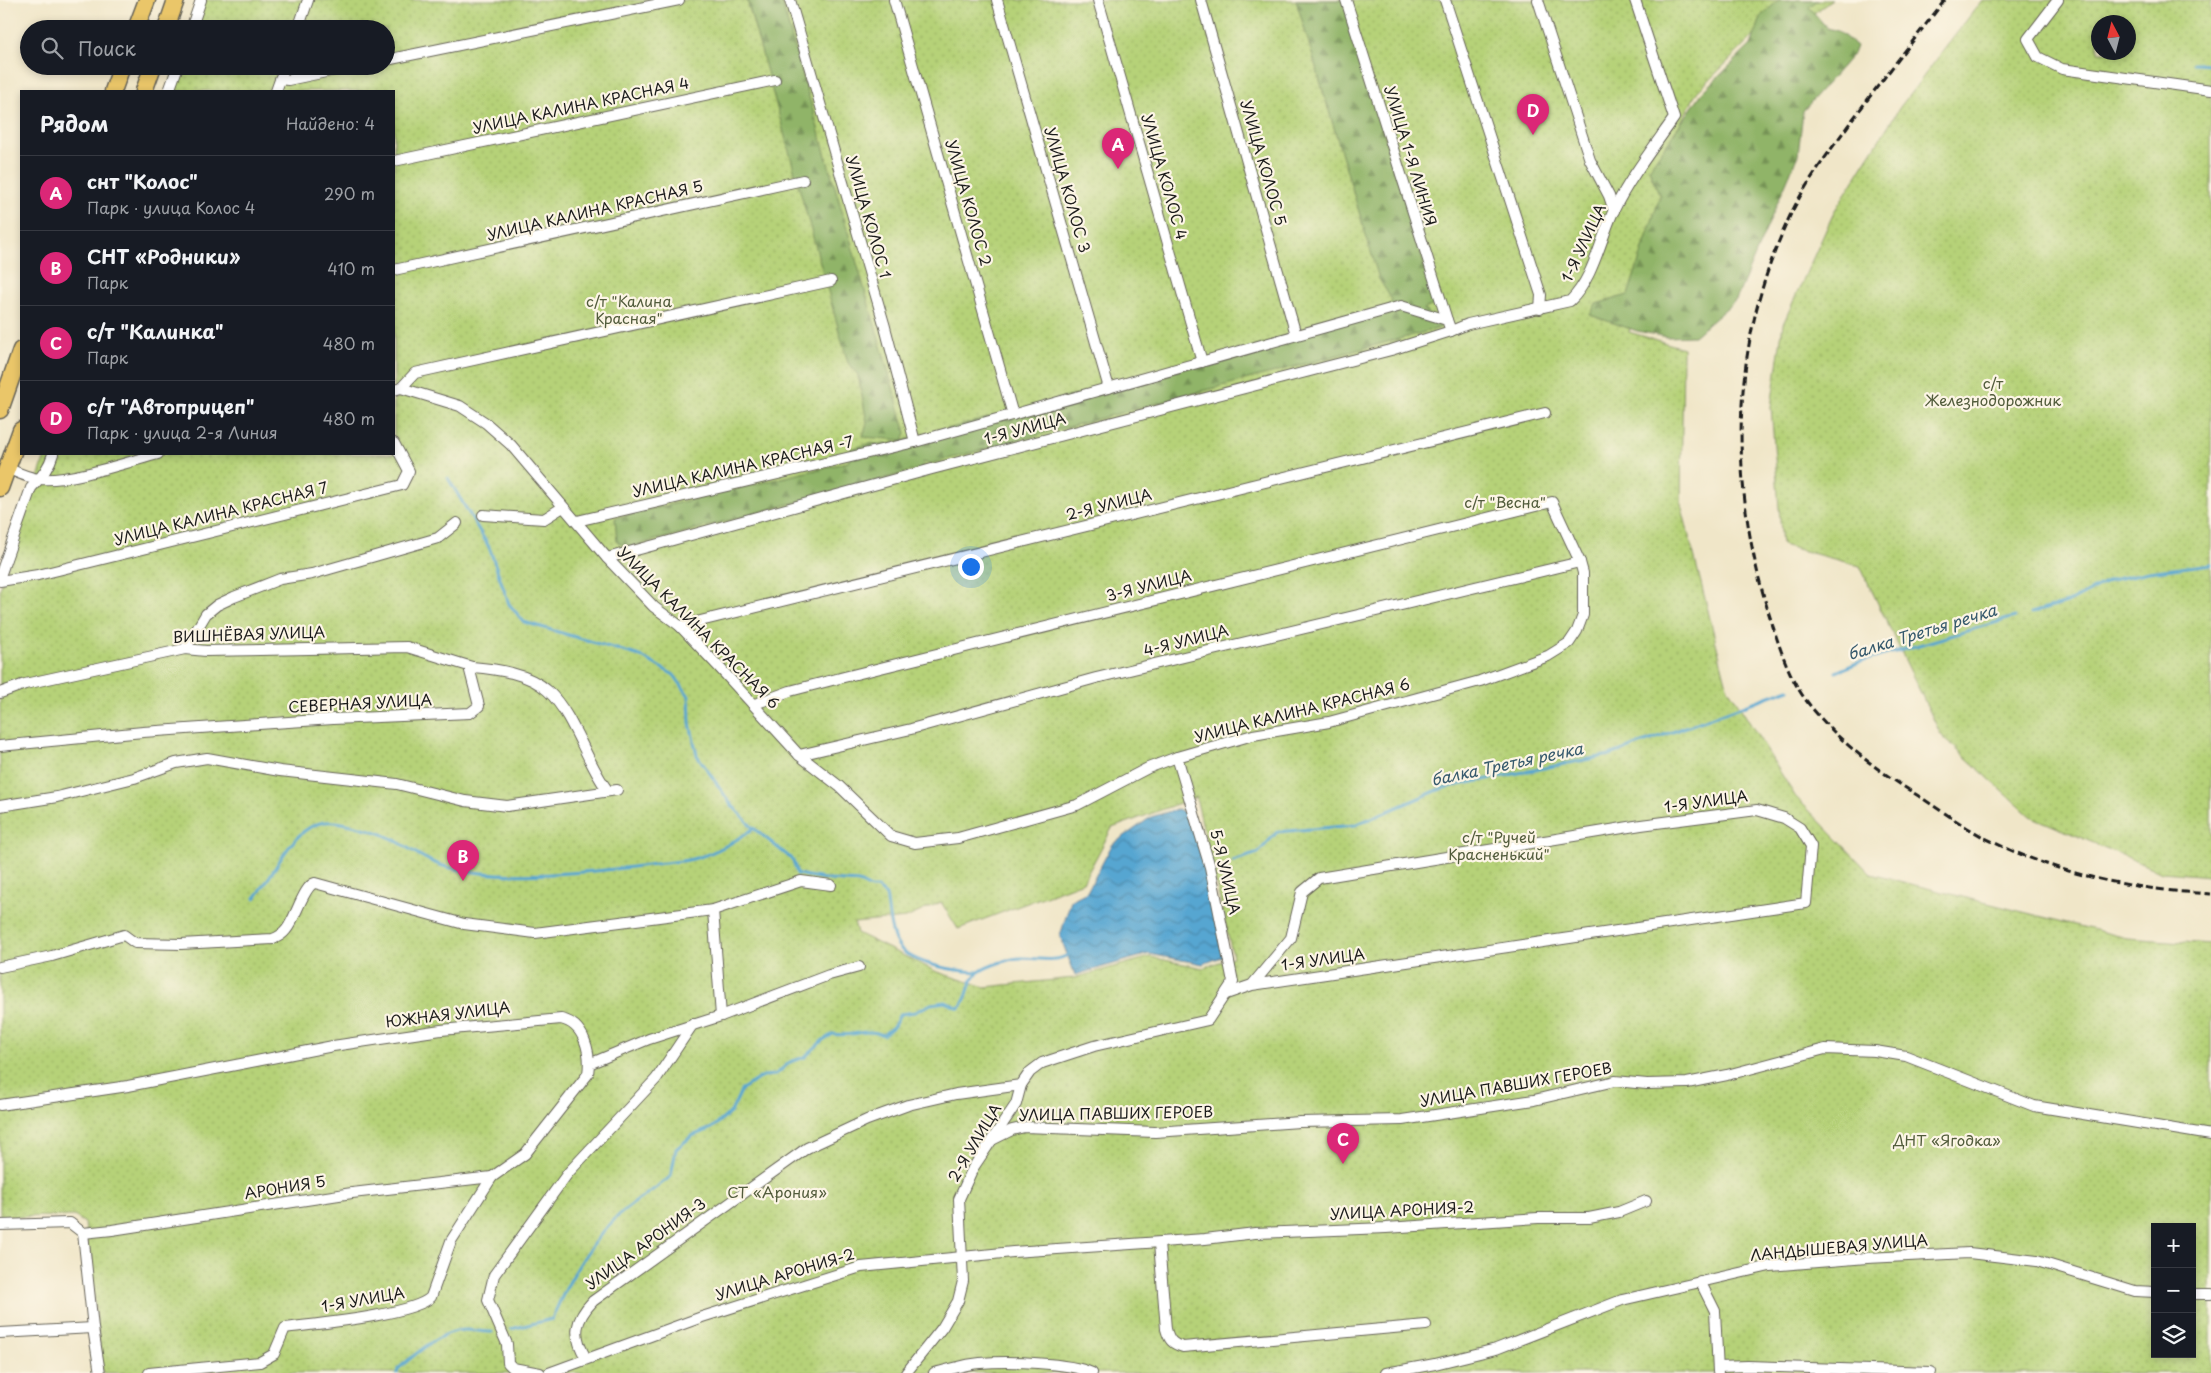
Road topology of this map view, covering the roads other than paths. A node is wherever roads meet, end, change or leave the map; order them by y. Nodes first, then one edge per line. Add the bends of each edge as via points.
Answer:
1 (147, 0) edge
2 (176, 0) edge
3 (201, 0) edge
4 (308, 0) edge
5 (679, 0) edge
6 (790, 0) edge
7 (894, 0) edge
8 (997, 0) edge
9 (1098, 0) edge
10 (1201, 0) edge
11 (1346, 0) edge
12 (1445, 0) edge
13 (1538, 0) edge
14 (1635, 0) edge
15 (2058, 0) edge
16 (139, 20) edge
17 (169, 20) edge
18 (194, 20) edge
19 (301, 20) edge
20 (395, 58) edge
21 (119, 75) edge
22 (150, 75) edge
23 (175, 75) edge
24 (282, 75) edge
25 (312, 75) edge
26 (280, 79) junction
27 (775, 80) dead end
28 (113, 90) edge
29 (144, 90) edge
30 (169, 90) edge
31 (276, 90) edge
32 (2211, 90) edge
33 (395, 161) edge
34 (803, 180) dead end
35 (1614, 211) junction
36 (395, 270) edge
37 (831, 281) dead end
38 (1540, 309) junction
39 (1447, 320) junction
40 (1451, 331) junction
41 (1296, 335) junction
42 (20, 353) edge
43 (1202, 362) junction
44 (1109, 388) junction
45 (397, 389) edge
46 (0, 410) edge
47 (1545, 413) dead end
48 (1013, 415) junction
49 (20, 433) edge
50 (915, 442) junction
51 (395, 445) edge
52 (52, 455) edge
53 (154, 455) edge
54 (8, 468) junction
55 (40, 479) junction
56 (0, 488) edge
57 (563, 507) junction
58 (484, 515) dead end
59 (577, 521) junction
60 (457, 523) dead end
61 (607, 558) junction
62 (1580, 562) junction
63 (0, 576) edge
64 (0, 581) edge
65 (680, 626) junction
66 (185, 649) junction
67 (472, 667) junction
68 (0, 692) edge
69 (755, 704) junction
70 (0, 746) edge
71 (799, 755) junction
72 (1177, 757) junction
73 (0, 806) edge
74 (831, 885) dead end
75 (713, 910) junction
76 (0, 966) edge
77 (859, 967) dead end
78 (1252, 985) junction
79 (1226, 994) junction
80 (721, 1016) junction
81 (692, 1024) junction
82 (592, 1066) junction
83 (1021, 1085) junction
84 (0, 1105) edge
85 (2211, 1135) edge
86 (992, 1140) junction
87 (492, 1177) junction
88 (1646, 1201) dead end
89 (0, 1225) edge
90 (83, 1233) junction
91 (1159, 1243) junction
92 (963, 1258) junction
93 (1700, 1281) junction
94 (2151, 1292) edge
95 (2196, 1294) edge
96 (2211, 1294) edge
97 (1426, 1325) dead end
98 (93, 1328) junction
99 (0, 1333) edge
100 (586, 1358) junction
101 (1718, 1370) edge
102 (1931, 1372) edge
103 (100, 1373) edge
104 (149, 1373) edge
105 (540, 1373) edge
106 (549, 1373) edge
107 (906, 1373) edge
108 (934, 1373) edge
109 (1092, 1373) edge
110 (1386, 1373) edge

1 - 16 main road
2 - 17 main road
3 - 18 street
4 - 19 street
5 - 20 street
6 - 50 street, УЛИЦА КОЛОС 1
7 - 48 street, УЛИЦА КОЛОС 2
8 - 44 street, УЛИЦА КОЛОС 3
9 - 43 street, УЛИЦА КОЛОС 4
10 - 41 street, УЛИЦА КОЛОС 5
11 - 39 street, УЛИЦА 1-Я ЛИНИЯ
12 - 38 street via 1538,287
13 - 35 street via 1590,160
14 - 35 street, 1-Я УЛИЦА via 1674,118
15 - 32 street via 2028,39 2038,57 2062,70
21 - 28 main road
22 - 29 main road
23 - 30 street
24 - 26 street
25 - 26 street
26 - 31 street
27 - 33 street, УЛИЦА КАЛИНА КРАСНАЯ 4
34 - 36 street, УЛИЦА КАЛИНА КРАСНАЯ 5
35 - 38 street, 1-Я УЛИЦА via 1577,294 1570,301
37 - 45 street, УЛИЦА КАЛИНА КРАСНАЯ 6 via 415,373
38 - 40 street, 1-Я УЛИЦА via 1468,324
39 - 40 street
39 - 41 street, 1-Я УЛИЦА via 1401,306
40 - 61 street, 1-Я УЛИЦА via 1392,350 932,469
41 - 43 street, 1-Я УЛИЦА
42 - 46 main road
43 - 44 street, 1-Я УЛИЦА
44 - 48 street, 1-Я УЛИЦА
45 - 57 street, УЛИЦА КАЛИНА КРАСНАЯ 6 via 460,406 486,423 524,458
47 - 65 street, 2-Я УЛИЦА
48 - 50 street, 1-Я УЛИЦА
49 - 54 main road
50 - 59 street, УЛИЦА КАЛИНА КРАСНАЯ -7
51 - 64 street, УЛИЦА КАЛИНА КРАСНАЯ 7 via 409,471 402,485 38,575
52 - 55 street
53 - 55 street via 98,470
54 - 55 street
54 - 56 main road
55 - 63 street via 30,488
57 - 58 street via 544,519
57 - 59 street, УЛИЦА КАЛИНА КРАСНАЯ 6
59 - 61 street, УЛИЦА КАЛИНА КРАСНАЯ 6
60 - 66 street via 438,538 312,574 280,579 234,597 206,614
61 - 65 street, УЛИЦА КАЛИНА КРАСНАЯ 6 via 654,606
62 - 69 street, 3-Я УЛИЦА via 1552,502 790,691
62 - 71 street, 4-Я УЛИЦА via 1096,678 911,729
62 - 72 street, УЛИЦА КАЛИНА КРАСНАЯ 6 via 1583,615 1569,643 1548,656 1471,684 1329,722 1253,735
65 - 69 street, УЛИЦА КАЛИНА КРАСНАЯ 6
66 - 67 street, ВИШНЁВАЯ УЛИЦА via 407,647
66 - 68 street, ВИШНЁВАЯ УЛИЦА
67 - 70 street, СЕВЕРНАЯ УЛИЦА via 470,671 479,706 470,713 143,732
67 - 73 street via 485,667 540,684 549,692 572,728 600,780 613,790 506,806 465,801 397,784 280,771 206,758 176,763 134,778 57,797
69 - 71 street, УЛИЦА КАЛИНА КРАСНАЯ 6
71 - 72 street, УЛИЦА КАЛИНА КРАСНАЯ 6 via 839,786 891,836 915,843 958,838 1077,805 1148,768
72 - 79 street, 5-Я УЛИЦА via 1212,876 1233,982
74 - 75 street via 801,881
75 - 76 street via 536,933 464,924 315,883 308,887 285,932 273,940 135,943 124,935 52,956
75 - 80 street
77 - 80 street
78 - 78 street, 1-Я УЛИЦА via 1806,903 1811,846 1800,828 1784,818 1757,810 1641,825 1319,878 1302,892 1291,938
78 - 79 street, 1-Я УЛИЦА
79 - 83 street, 2-Я УЛИЦА via 1208,1020 1094,1046 1042,1064 1030,1072
80 - 81 street
81 - 82 street via 649,1039
81 - 105 street via 656,1079 568,1174 494,1275 488,1300 507,1344 508,1363 513,1368
82 - 84 street, ЮЖНАЯ УЛИЦА via 586,1043 574,1024 561,1019 546,1019 333,1046 128,1086
82 - 87 street, 1-Я УЛИЦА via 525,1154
83 - 86 street, 2-Я УЛИЦА via 1016,1104
83 - 100 street, УЛИЦА АРОНИЯ-3 via 908,1105 807,1148 593,1301 582,1312 577,1324 577,1339
85 - 86 street, УЛИЦА ПАВШИХ ГЕРОЕВ via 2034,1106 1906,1056 1825,1049 1687,1083 1615,1081 1534,1100 1402,1120 1300,1122 1155,1132 1025,1127
86 - 92 street, 2-Я УЛИЦА via 973,1168 959,1198
87 - 90 street, АРОНИЯ 5 via 352,1193
87 - 104 street, 1-Я УЛИЦА via 451,1241 431,1297 425,1303 397,1311 286,1328 274,1354 260,1362
88 - 91 street, УЛИЦА АРОНИЯ-2 via 1619,1212 1589,1218 1255,1233
89 - 90 street via 70,1223
90 - 98 street
91 - 92 street, УЛИЦА АРОНИЯ-2
91 - 97 street via 1166,1329 1174,1344 1284,1339
92 - 100 street, УЛИЦА АРОНИЯ-2 via 845,1270
92 - 107 street, 2-Я УЛИЦА via 963,1281 958,1301 942,1328
93 - 94 street, ЛАНДЫШЕВАЯ УЛИЦА via 1770,1266 1969,1253 2037,1261 2135,1291
93 - 101 street via 1715,1311
93 - 110 street, ЛАНДЫШЕВАЯ УЛИЦА via 1622,1300 1496,1349
95 - 96 street
98 - 99 street
98 - 103 street
100 - 106 street, УЛИЦА АРОНИЯ-2
101 - 102 street via 1748,1366
108 - 109 street via 979,1363 1081,1367

